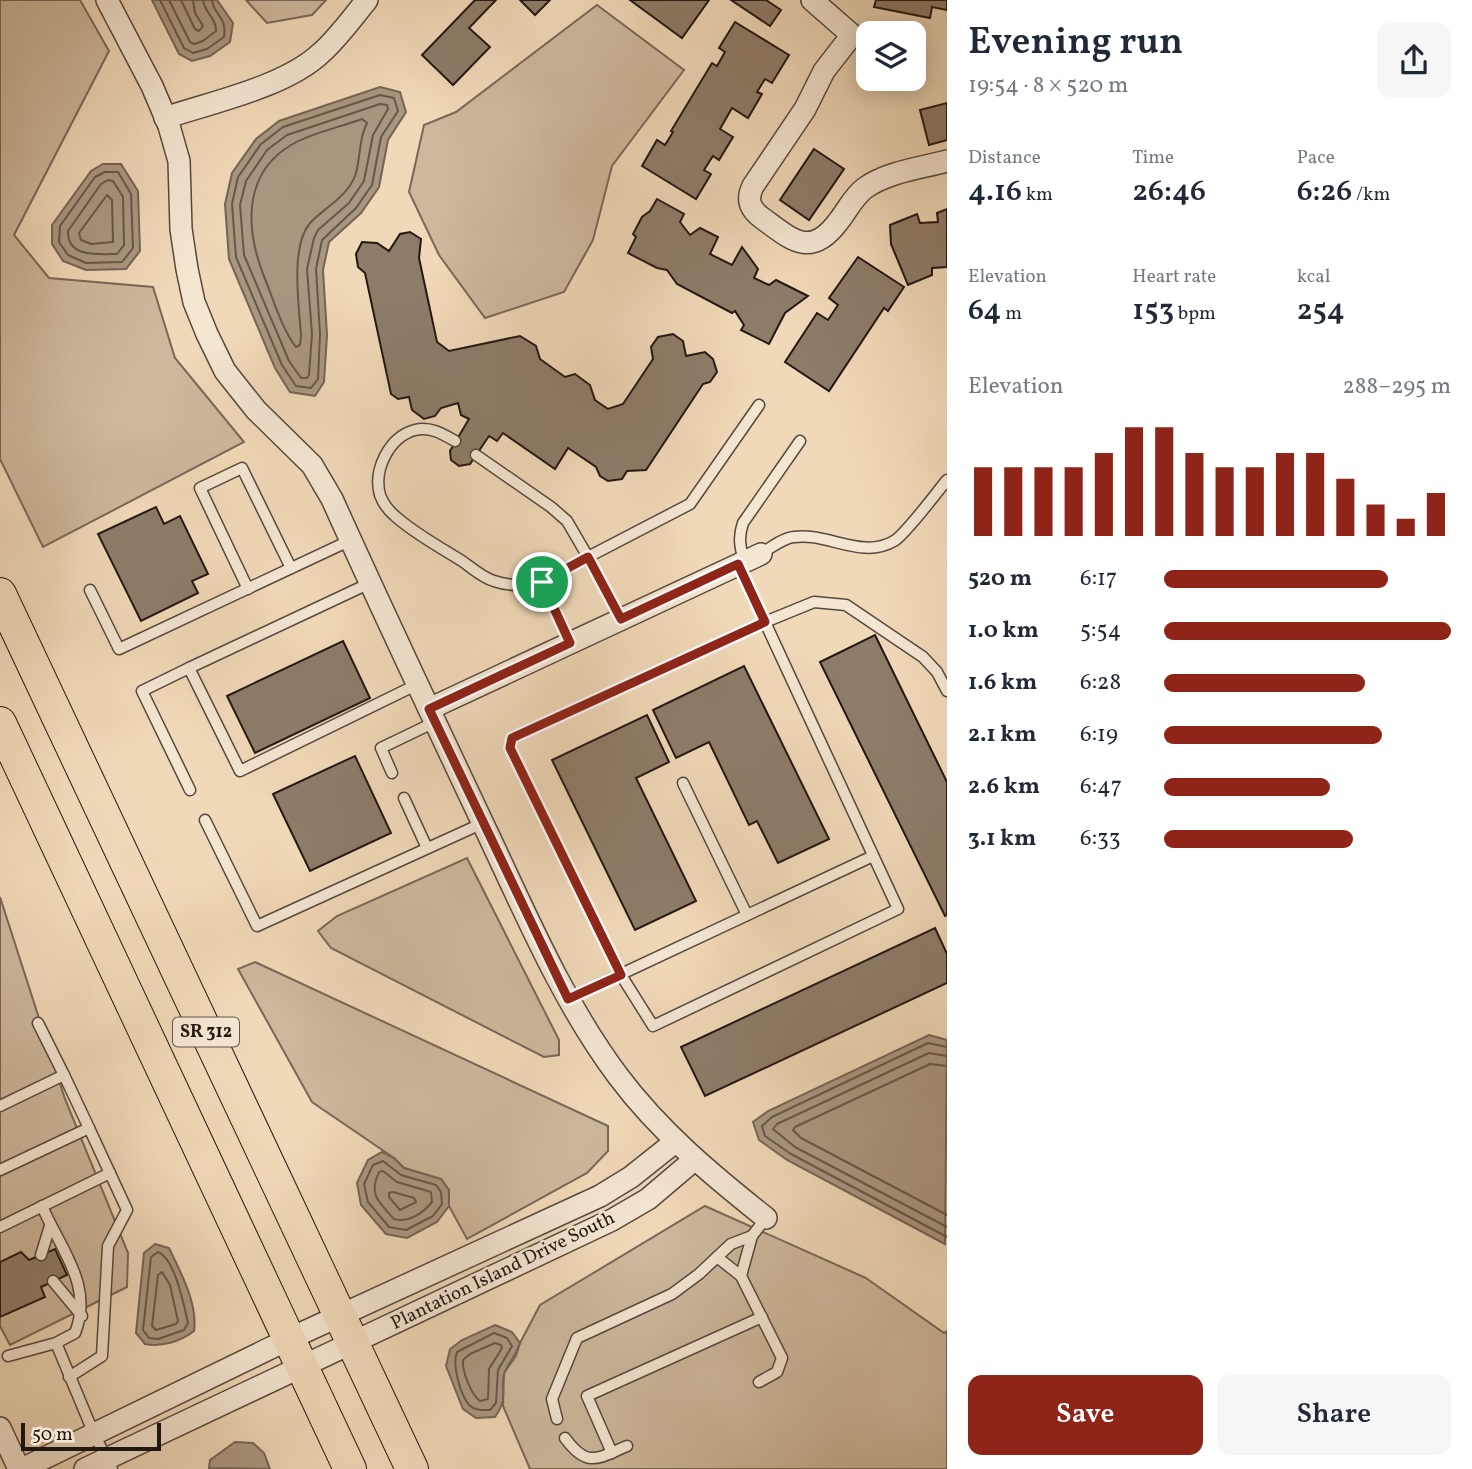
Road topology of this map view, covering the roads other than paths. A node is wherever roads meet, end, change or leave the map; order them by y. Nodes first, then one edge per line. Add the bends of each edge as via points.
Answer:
1 (107, 0) edge
2 (367, 0) edge
3 (812, 0) edge
4 (165, 118) junction
5 (947, 162) edge
6 (759, 405) dead end
7 (800, 441) dead end
8 (455, 442) dead end
9 (475, 455) dead end
10 (947, 480) edge
11 (351, 540) junction
12 (588, 557) junction
13 (748, 560) junction
14 (291, 568) junction
15 (542, 582) junction
16 (370, 583) junction
17 (248, 589) junction
18 (90, 590) dead end
19 (0, 594) edge
20 (621, 619) junction
21 (765, 622) junction
22 (570, 643) junction
23 (190, 668) junction
24 (418, 684) junction
25 (947, 691) edge
26 (432, 715) junction
27 (0, 723) edge
28 (392, 773) dead end
29 (683, 783) dead end
30 (190, 790) dead end
31 (404, 798) dead end
32 (205, 820) dead end
33 (482, 823) junction
34 (427, 848) junction
35 (873, 856) junction
36 (747, 915) junction
37 (621, 975) junction
38 (568, 999) junction
39 (38, 1023) dead end
40 (64, 1075) junction
41 (0, 1106) edge
42 (89, 1128) junction
43 (676, 1142) junction
44 (694, 1160) junction
45 (0, 1170) edge
46 (110, 1173) junction
47 (42, 1206) junction
48 (766, 1218) joint
49 (50, 1226) junction
50 (0, 1227) edge
51 (752, 1236) junction
52 (41, 1255) dead end
53 (717, 1257) junction
54 (741, 1276) junction
55 (53, 1281) dead end
56 (82, 1316) junction
57 (762, 1317) junction
58 (346, 1329) junction
59 (56, 1343) junction
60 (295, 1352) junction
61 (8, 1356) dead end
62 (69, 1377) junction
63 (759, 1382) dead end
64 (557, 1419) dead end
65 (0, 1429) edge
66 (94, 1434) junction
67 (565, 1438) dead end
68 (627, 1446) dead end
69 (612, 1452) junction
70 (109, 1464) edge
71 (20, 1469) edge
72 (85, 1469) edge
73 (350, 1469) edge
74 (412, 1469) edge

1 - 4 street
2 - 4 street via 320,54 295,72
3 - 5 street via 852,34 753,186 749,203 754,212 794,241 812,243 837,224 864,189 880,180
4 - 11 street via 179,161 187,269 207,334 225,371 256,410 312,465
6 - 12 lane via 690,504
7 - 13 lane via 743,523 740,545
8 - 15 lane via 440,432 415,430 393,444 378,481 386,506 414,530 493,581
9 - 12 lane via 568,521
10 - 13 lane via 896,541 873,548 790,537
11 - 14 lane
11 - 16 street
12 - 15 lane
12 - 20 lane
13 - 20 street
13 - 21 lane
14 - 17 lane
14 - 17 lane via 242,468 200,488
15 - 22 lane
16 - 23 lane
16 - 24 street
17 - 18 lane via 119,649
19 - 58 main road, SR 312
20 - 22 street
21 - 25 lane via 814,602 846,604 923,657
21 - 35 lane
21 - 37 lane via 512,738 510,748
22 - 26 street
23 - 24 lane via 240,771
23 - 30 lane via 142,691
24 - 26 street
26 - 28 lane via 381,748
26 - 33 street
27 - 60 main road, SR 312
29 - 36 lane
31 - 34 lane
32 - 34 lane via 257,926
33 - 34 lane
33 - 38 street
35 - 36 lane
35 - 37 lane via 898,909 653,1026
36 - 37 lane
37 - 38 lane
38 - 43 street via 619,1077
39 - 40 lane
40 - 41 lane
40 - 42 lane
42 - 45 lane
42 - 46 lane
43 - 44 street
43 - 58 street, Plantation Island Drive South via 600,1196
44 - 48 street
44 - 58 street, Plantation Island Drive South via 648,1199 612,1220
46 - 47 lane
46 - 62 lane via 127,1210 108,1247 102,1356
47 - 49 lane
47 - 50 lane
48 - 51 lane
49 - 52 lane
49 - 56 lane via 79,1278
51 - 53 lane via 731,1244
51 - 54 lane
53 - 54 lane
53 - 64 lane via 673,1294 577,1338 552,1399
54 - 57 lane
55 - 56 lane
56 - 59 lane via 75,1333
57 - 63 lane via 782,1358 777,1372
57 - 69 lane via 586,1396
58 - 60 street, Plantation Island Drive South
58 - 60 street, Plantation Island Drive South
58 - 74 main road, SR 312
59 - 61 lane
59 - 62 lane
60 - 66 street
60 - 70 street
60 - 73 main road, SR 312
62 - 66 lane
65 - 71 street
66 - 70 lane
66 - 71 street
67 - 69 lane via 586,1459
68 - 69 lane
70 - 72 street

